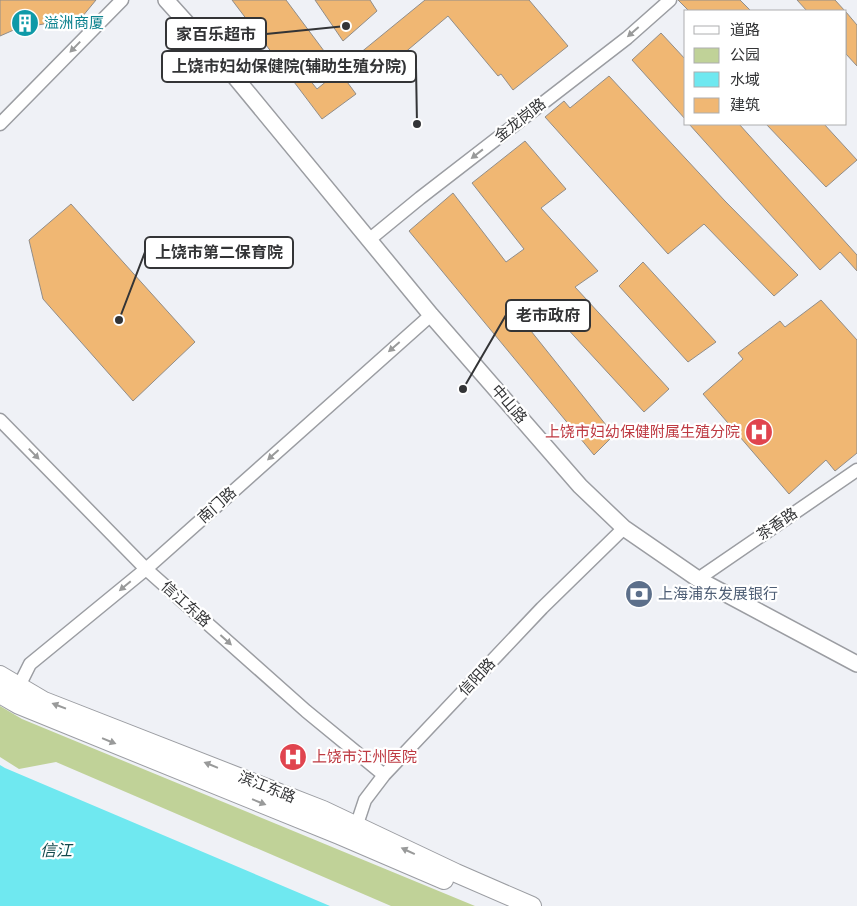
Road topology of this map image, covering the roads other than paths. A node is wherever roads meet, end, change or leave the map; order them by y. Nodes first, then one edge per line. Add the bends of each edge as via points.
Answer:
1 (122, 0) edge
2 (166, 0) edge
3 (666, 1) edge
4 (0, 124) edge
5 (370, 239) junction
6 (431, 315) junction
7 (0, 420) edge
8 (857, 470) edge
9 (624, 528) junction
10 (146, 569) junction
11 (698, 579) junction
12 (857, 664) edge
13 (0, 675) edge
14 (11, 694) edge
15 (384, 775) junction
16 (353, 833) junction
17 (503, 906) edge
18 (532, 906) edge

1 -> 4 street
2 - 5 street, 中山路 via 230,71
3 -> 5 street, 金龙岗路 via 627,38
5 - 6 street, 中山路
6 - 9 street, 中山路 via 580,486
6 -> 10 street, 南门路
7 -> 10 street, 信江东路
8 - 11 street, 茶香路
9 - 11 street, 中山路
9 - 15 street, 信阳路 via 542,608
10 -> 14 street, 南门路 via 30,664
10 -> 15 street, 信江东路 via 306,711
11 - 12 street, 中山路
13 - 14 main road, 滨江东路
14 - 16 main road, 滨江东路 via 44,701 323,810
15 - 16 street, 信阳路 via 365,800
16 - 17 main road, 滨江东路
18 -> 16 main road, 滨江东路

